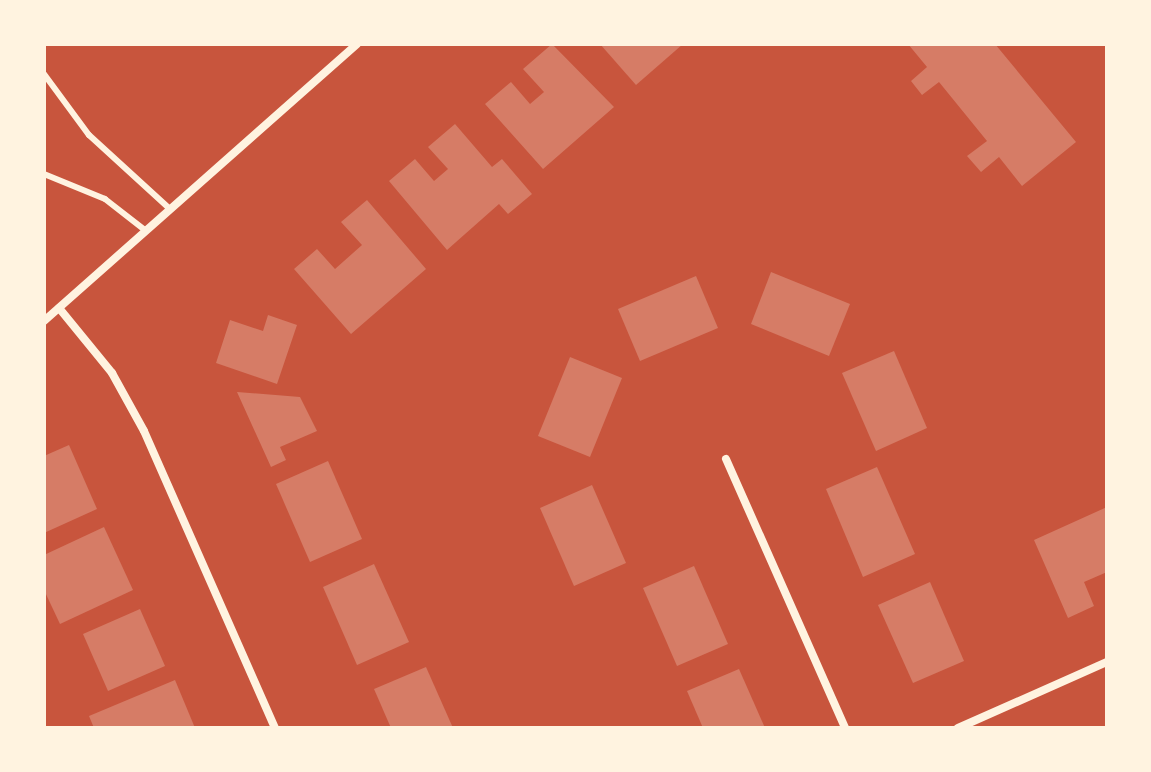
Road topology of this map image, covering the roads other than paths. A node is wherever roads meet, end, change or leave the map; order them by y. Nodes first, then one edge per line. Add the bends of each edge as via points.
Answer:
1 (357, 44) edge
2 (44, 74) edge
3 (44, 174) edge
4 (170, 209) junction
5 (145, 230) junction
6 (59, 308) junction
7 (44, 321) edge
8 (726, 459) dead end
9 (1107, 662) edge
10 (275, 728) edge
11 (845, 728) edge
12 (958, 728) edge

1 - 4 street
2 - 4 lane via 89,135
3 - 5 lane via 105,199
4 - 5 street
5 - 6 street
6 - 7 street
6 - 10 street via 112,373 144,431
8 - 11 street
9 - 12 street

